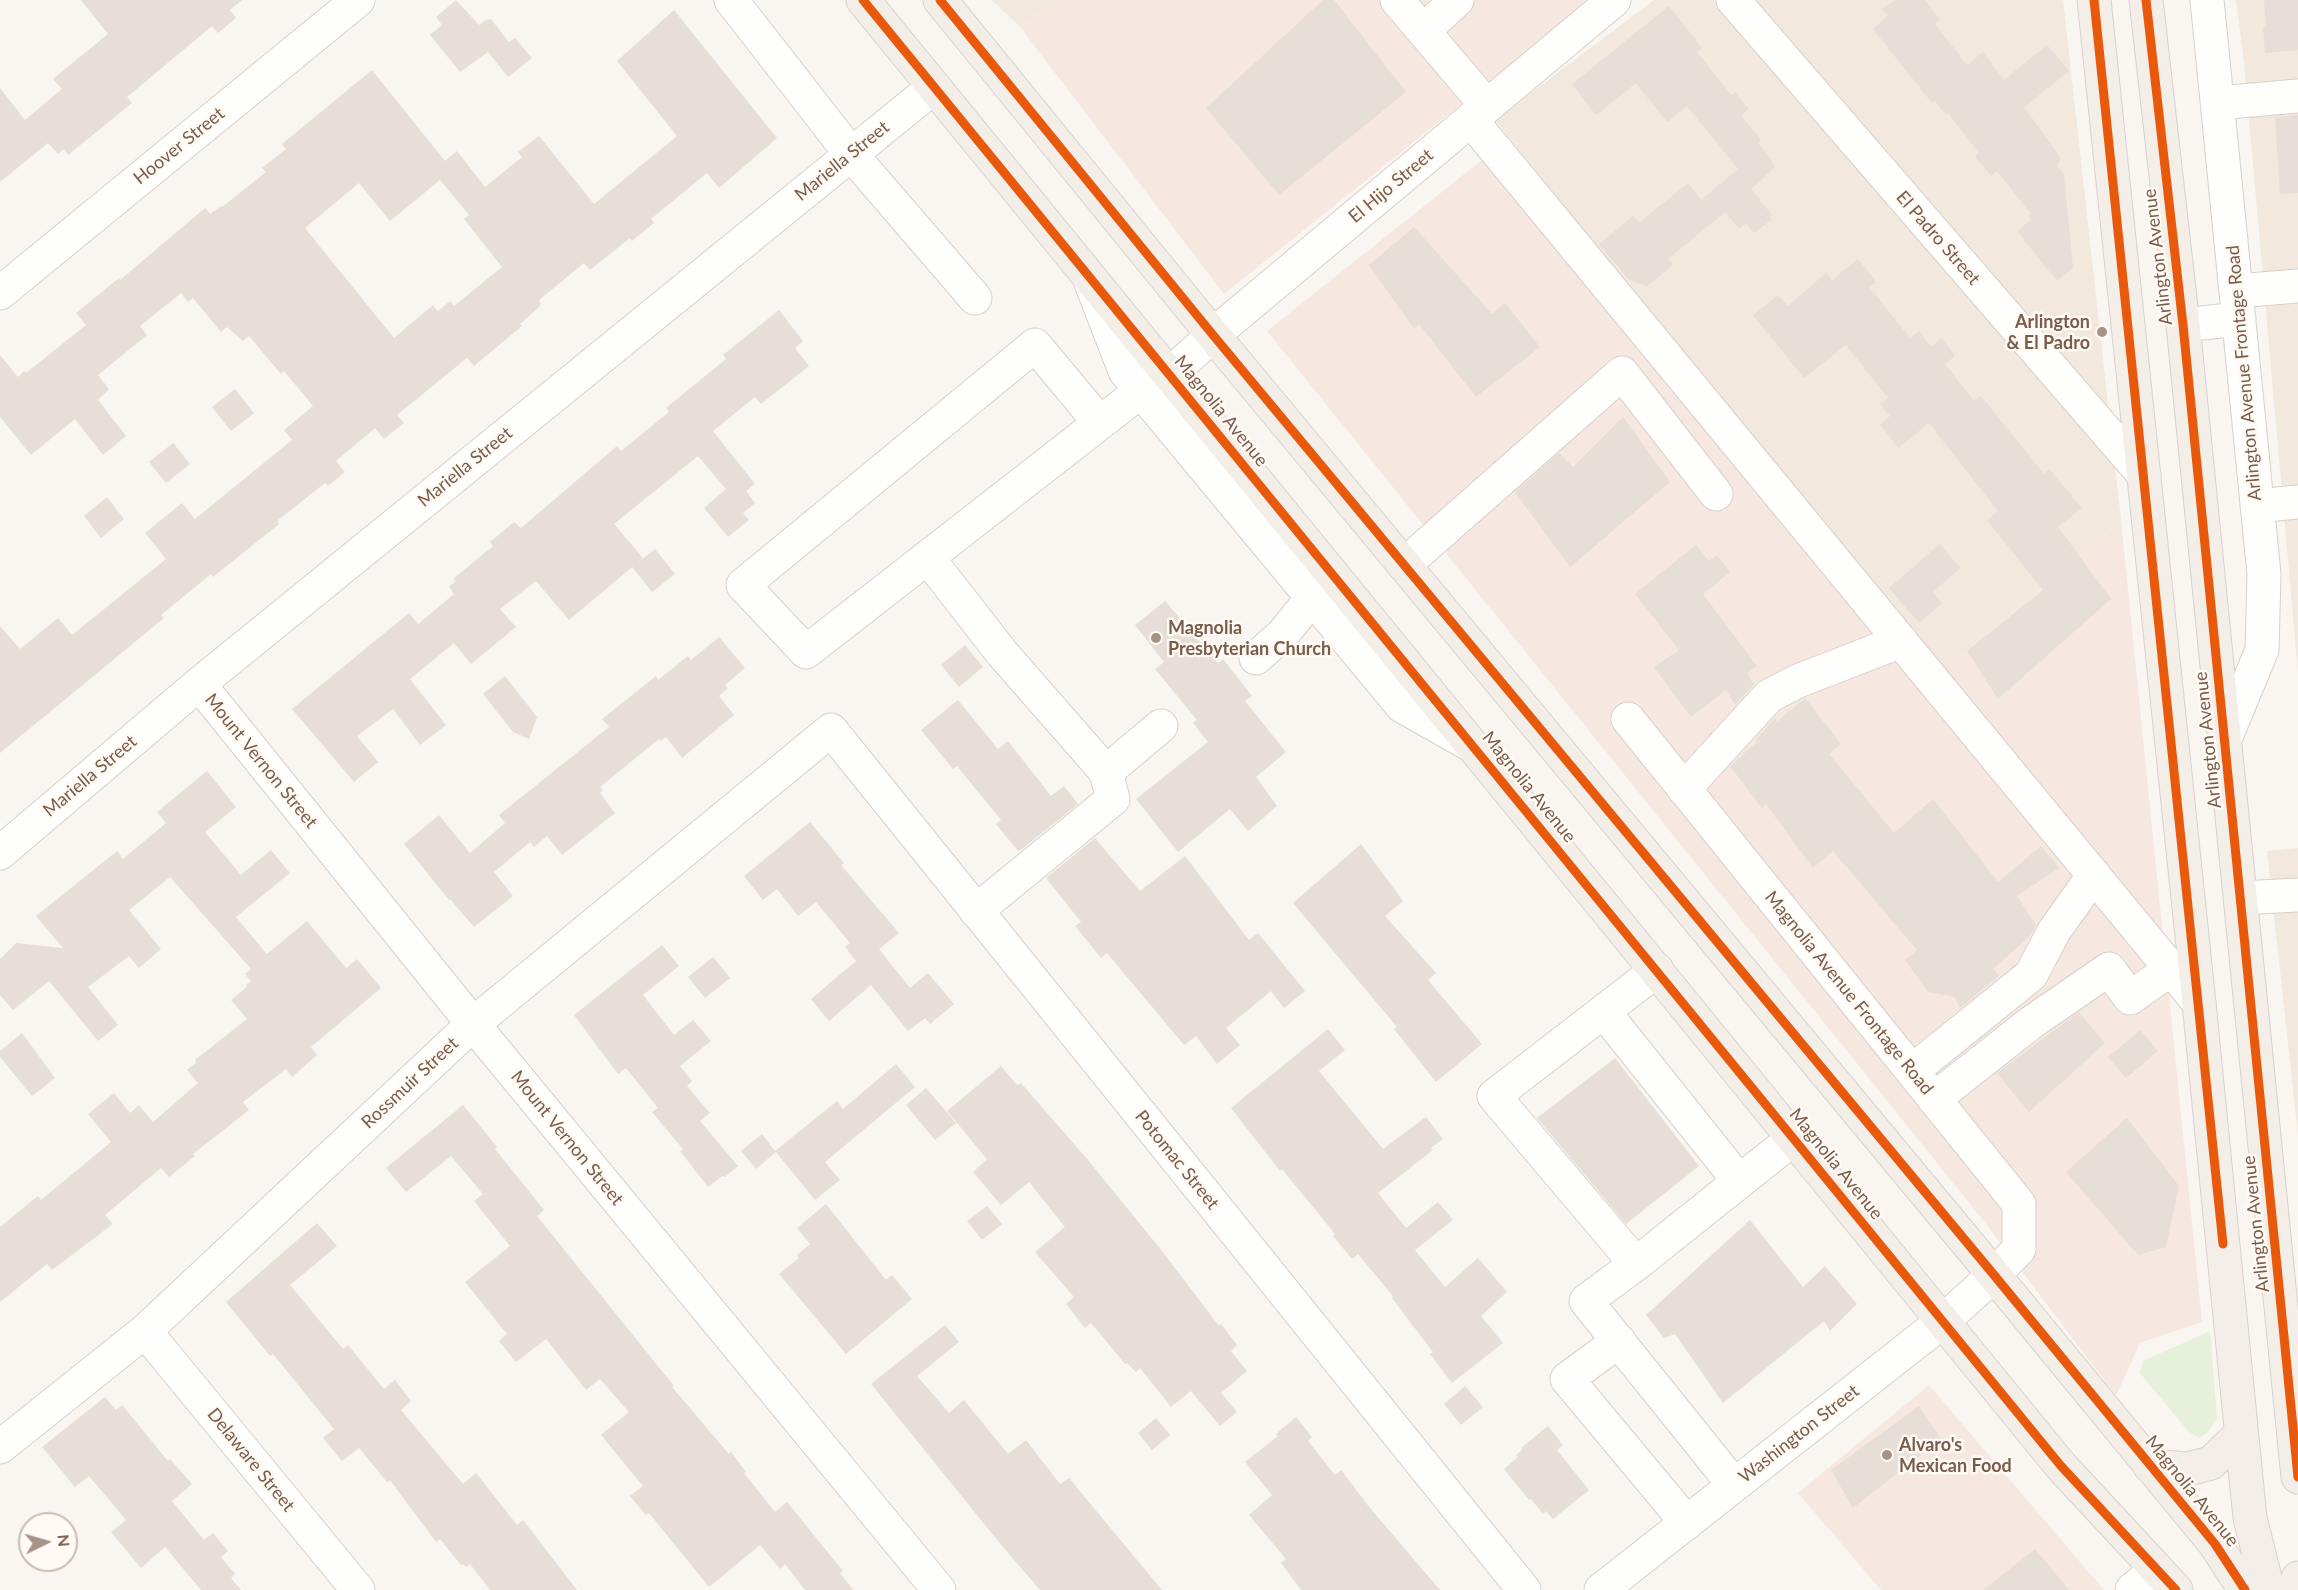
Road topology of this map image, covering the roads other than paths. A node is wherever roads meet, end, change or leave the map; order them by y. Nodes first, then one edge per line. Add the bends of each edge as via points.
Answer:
1 (358, 0) edge
2 (731, 0) edge
3 (863, 0) edge
4 (940, 0) edge
5 (1396, 0) edge
6 (1457, 0) edge
7 (1733, 0) edge
8 (2094, 0) edge
9 (2146, 0) edge
10 (2207, 0) edge
11 (1603, 4) edge
12 (1423, 31) junction
13 (934, 87) junction
14 (2298, 96) edge
15 (2218, 103) junction
16 (1479, 113) junction
17 (850, 154) junction
18 (1087, 273) junction
19 (2298, 286) edge
20 (0, 292) edge
21 (975, 298) dead end
22 (2238, 305) junction
23 (2183, 325) junction
24 (1213, 335) junction
25 (1170, 375) junction
26 (1141, 391) junction
27 (1100, 423) junction
28 (2144, 475) junction
29 (1716, 494) dead end
30 (2298, 502) edge
31 (2258, 515) junction
32 (2298, 522) edge
33 (928, 558) junction
34 (1404, 565) junction
35 (1312, 598) junction
36 (1901, 641) junction
37 (1256, 658) dead end
38 (199, 684) junction
39 (1628, 719) dead end
40 (1161, 726) dead end
41 (831, 730) joint
42 (2225, 739) junction
43 (1474, 747) junction
44 (1106, 772) junction
45 (1684, 789) junction
46 (0, 853) edge
47 (2094, 875) junction
48 (2298, 895) edge
49 (2241, 898) junction
50 (976, 911) junction
51 (2171, 969) junction
52 (1657, 970) junction
53 (2199, 1003) junction
54 (1604, 1012) junction
55 (473, 1024) junction
56 (1912, 1071) junction
57 (1934, 1099) junction
58 (1794, 1138) junction
59 (1739, 1181) junction
60 (1636, 1264) junction
61 (1994, 1275) junction
62 (1943, 1321) junction
63 (145, 1331) junction
64 (1619, 1341) junction
65 (2241, 1434) junction
66 (0, 1448) edge
67 (2150, 1466) junction
68 (2298, 1477) edge
69 (1734, 1485) junction
70 (1687, 1523) junction
71 (2298, 1578) edge
72 (2155, 1583) edge
73 (358, 1590) edge
74 (939, 1590) edge
75 (1524, 1590) edge
76 (1601, 1590) edge
77 (2246, 1590) edge
78 (2268, 1590) edge
79 (2295, 1590) edge

1 - 20 street, Hoover Street
2 - 17 street
3 - 13 main road, Magnolia Avenue
4 - 24 main road, Magnolia Avenue
5 - 12 street
6 - 12 street
7 - 28 street, El Padro Street
8 - 28 main road, Arlington Avenue
9 - 23 main road, Arlington Avenue
10 - 15 street, Arlington Avenue Frontage Road
11 - 16 street, El Hijo Street
12 - 16 street
13 - 17 street, Mariella Street
13 - 18 main road, Magnolia Avenue
14 - 15 street
15 - 22 street, Arlington Avenue Frontage Road
16 - 24 street, El Hijo Street
16 - 36 street
17 - 21 street
17 - 38 street, Mariella Street
18 - 25 main road, Magnolia Avenue
18 - 26 street via 1125,371
19 - 22 street
22 - 23 street
22 - 31 street, Arlington Avenue Frontage Road
23 - 42 main road, Arlington Avenue
24 - 25 street, El Hijo Street
24 - 34 main road, Magnolia Avenue
25 - 43 main road, Magnolia Avenue
26 - 27 street
26 - 35 street
27 - 33 street
27 - 33 street via 1035,345 743,585 806,652
28 - 53 main road, Arlington Avenue
29 - 34 street via 1622,373
30 - 31 street
31 - 32 street
31 - 42 street, Arlington Avenue Frontage Road via 2264,574 2262,650
33 - 44 street via 1002,653
34 - 61 main road, Magnolia Avenue
35 - 37 street via 1283,634
35 - 43 street via 1402,706
36 - 45 street via 1769,696
36 - 47 street
38 - 46 street, Mariella Street
38 - 55 street, Mount Vernon Street
39 - 45 street, Magnolia Avenue Frontage Road
40 - 44 street
41 - 50 street, Potomac Street
41 - 55 street, Rossmuir Street
42 - 49 main road, Arlington Avenue
43 - 52 main road, Magnolia Avenue
44 - 50 street via 1113,799
45 - 56 street, Magnolia Avenue Frontage Road
47 - 51 street
47 - 56 street via 2054,931 2031,975
48 - 49 street
49 - 68 main road, Arlington Avenue
50 - 75 street, Potomac Street
51 - 53 street
51 - 57 street via 2130,998 2109,969 2032,1022
52 - 54 street
52 - 58 main road, Magnolia Avenue
53 - 65 main road, Arlington Avenue
54 - 59 street
54 - 60 street via 1494,1096
55 - 63 street, Rossmuir Street
55 - 74 street, Mount Vernon Street
56 - 57 street, Magnolia Avenue Frontage Road
57 - 61 street, Magnolia Avenue Frontage Road via 2019,1204 2019,1249
58 - 59 street
58 - 62 main road, Magnolia Avenue
59 - 60 street
60 - 64 street via 1586,1301
61 - 62 street, Washington Street
61 - 67 main road, Magnolia Avenue
62 - 69 street, Washington Street
62 - 72 main road, Magnolia Avenue
63 - 66 street, Rossmuir Street
63 - 73 street, Delaware Street
64 - 69 street
64 - 70 street via 1567,1379
65 - 67 main road via 2211,1463 2188,1468
65 - 78 main road, Arlington Avenue via 2250,1518
67 - 77 main road, Magnolia Avenue via 2215,1544
69 - 70 street, Washington Street
70 - 76 street, Washington Street
71 - 79 main road

